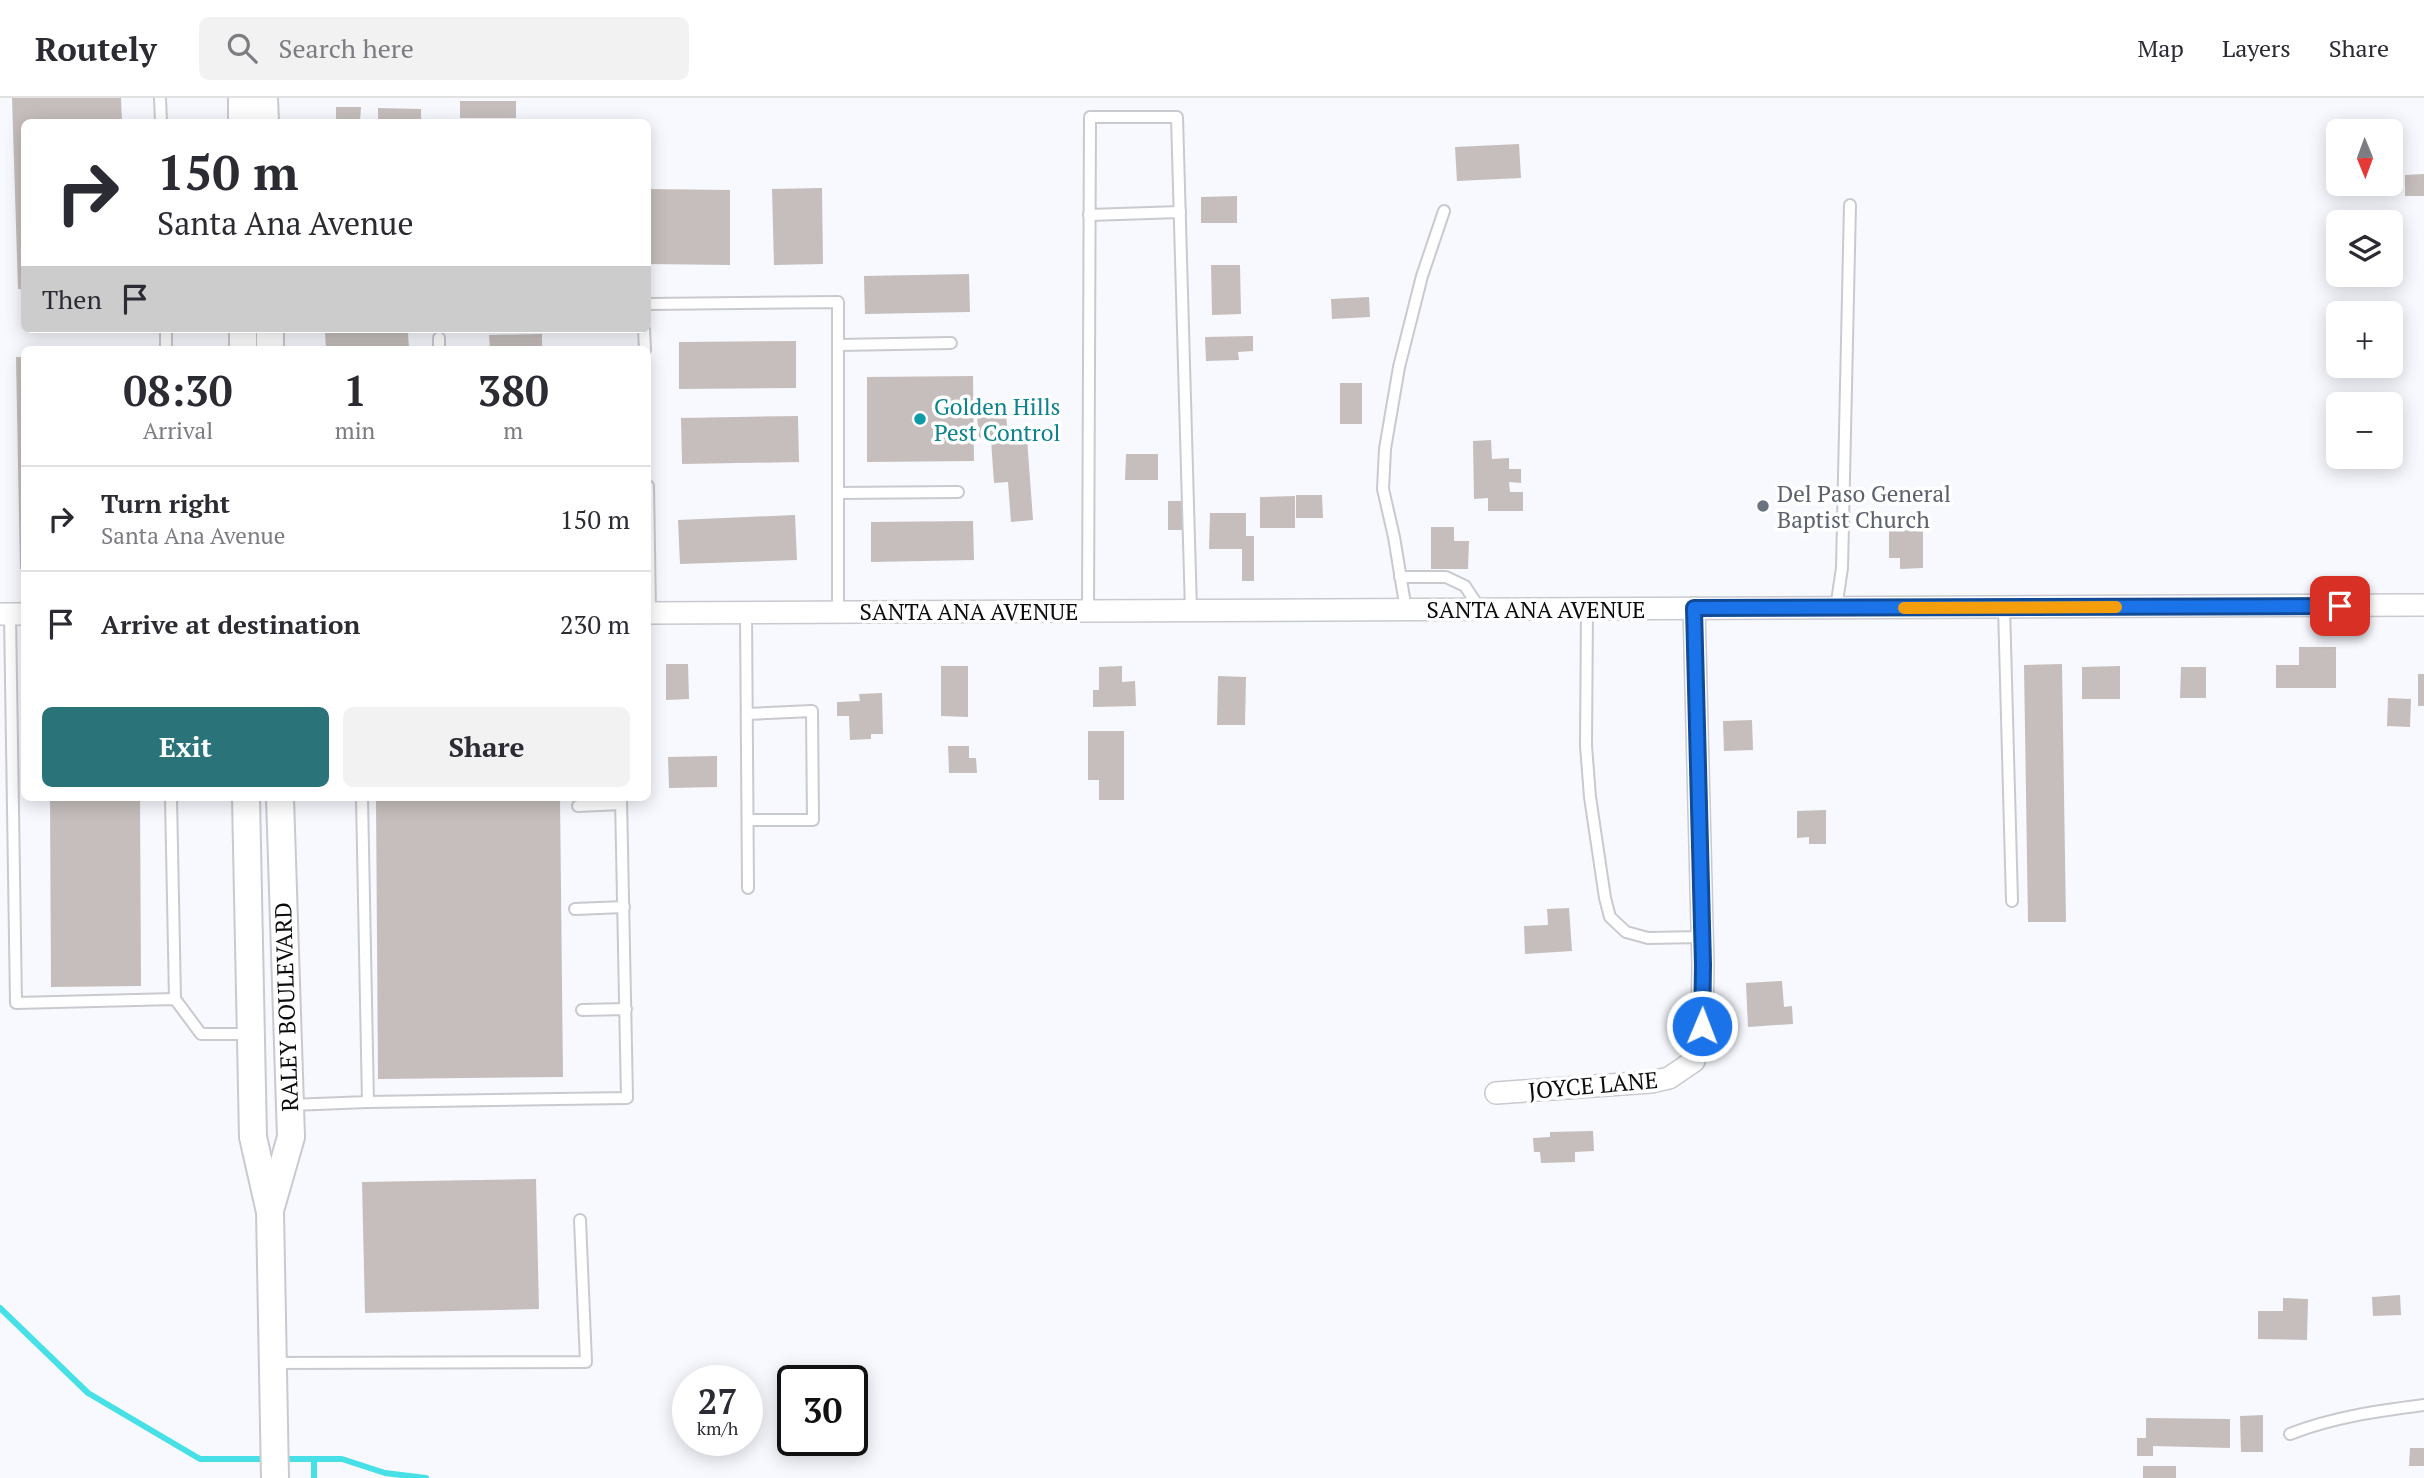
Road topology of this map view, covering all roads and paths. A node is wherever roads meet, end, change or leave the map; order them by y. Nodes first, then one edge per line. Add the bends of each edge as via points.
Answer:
1 (160, 98) edge
2 (242, 98) edge
3 (264, 98) edge
4 (160, 119) edge
5 (242, 119) edge
6 (265, 119) edge
7 (1850, 205) dead end
8 (1444, 211) dead end
9 (1180, 212) junction
10 (1089, 215) junction
11 (651, 303) edge
12 (951, 343) dead end
13 (838, 345) junction
14 (958, 492) dead end
15 (838, 493) junction
16 (1401, 577) junction
17 (2424, 605) edge
18 (2004, 607) junction
19 (1694, 608) junction
20 (1836, 608) junction
21 (1480, 609) junction
22 (1587, 609) junction
23 (1406, 610) junction
24 (1088, 611) junction
25 (1191, 611) junction
26 (746, 612) junction
27 (838, 612) junction
28 (651, 613) edge
29 (11, 614) edge
30 (10, 666) junction
31 (21, 666) edge
32 (747, 714) junction
33 (171, 801) edge
34 (246, 801) edge
35 (266, 801) edge
36 (280, 801) edge
37 (362, 801) edge
38 (621, 801) edge
39 (578, 806) dead end
40 (748, 820) junction
41 (282, 875) junction
42 (748, 888) dead end
43 (2012, 901) dead end
44 (624, 907) junction
45 (575, 909) dead end
46 (1702, 937) junction
47 (175, 999) junction
48 (626, 1009) junction
49 (582, 1010) dead end
50 (249, 1034) junction
51 (1496, 1093) dead end
52 (368, 1101) junction
53 (289, 1105) junction
54 (270, 1212) junction
55 (580, 1220) dead end
56 (271, 1363) junction
57 (2424, 1405) edge
58 (2290, 1434) dead end
59 (275, 1478) edge

1 - 4 lane
2 - 5 street
3 - 6 street
7 - 20 lane via 1842,568
8 - 16 lane via 1399,367 1385,449 1383,489
9 - 10 lane
9 - 10 lane via 1177,117 1090,117
9 - 25 lane
10 - 24 lane
11 - 13 lane via 838,302
12 - 13 lane
13 - 15 lane
14 - 15 lane
15 - 27 lane
16 - 21 lane via 1446,577 1465,586
16 - 23 lane
17 - 18 street, SANTA ANA AVENUE
18 - 20 street, SANTA ANA AVENUE
18 - 43 lane
19 - 20 street, SANTA ANA AVENUE
19 - 22 street, SANTA ANA AVENUE
19 - 46 street, JOYCE LANE
21 - 22 street, SANTA ANA AVENUE
21 - 23 street, SANTA ANA AVENUE
22 - 46 lane via 1586,746 1610,917 1626,932 1648,938
23 - 25 street, SANTA ANA AVENUE
24 - 25 street, SANTA ANA AVENUE
24 - 27 street, SANTA ANA AVENUE
26 - 27 street, SANTA ANA AVENUE
26 - 28 street, SANTA ANA AVENUE
26 - 32 lane
29 - 30 lane
30 - 31 lane
30 - 47 lane via 16,1003
32 - 40 lane
32 - 40 lane via 812,711 813,820
33 - 47 lane
34 - 50 street, RALEY BOULEVARD
35 - 41 street via 267,853
36 - 41 street, RALEY BOULEVARD
37 - 52 lane
38 - 39 lane
38 - 44 lane
40 - 42 lane
41 - 53 street, RALEY BOULEVARD
44 - 45 lane
44 - 48 lane
46 - 51 street, JOYCE LANE via 1702,1026 1694,1061 1669,1078 1651,1082
47 - 50 lane via 201,1034
48 - 49 lane
48 - 52 lane via 627,1098
50 - 54 street, RALEY BOULEVARD via 253,1137
52 - 53 lane
53 - 54 street, RALEY BOULEVARD via 291,1137
54 - 56 street, RALEY BOULEVARD
55 - 56 lane via 586,1362
56 - 59 street, RALEY BOULEVARD
57 - 58 lane via 2315,1423

